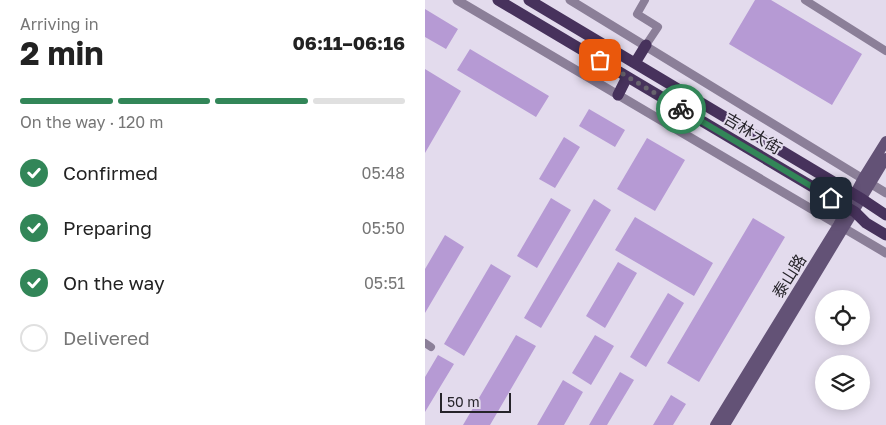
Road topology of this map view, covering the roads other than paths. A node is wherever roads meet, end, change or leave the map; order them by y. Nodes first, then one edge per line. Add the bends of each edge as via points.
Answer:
1 (457, 0) edge
2 (498, 0) edge
3 (529, 0) edge
4 (570, 0) edge
5 (645, 0) edge
6 (805, 0) edge
7 (646, 45) junction
8 (886, 51) edge
9 (635, 63) junction
10 (627, 77) junction
11 (618, 95) junction
12 (886, 141) edge
13 (886, 158) edge
14 (867, 181) junction
15 (886, 193) edge
16 (858, 196) junction
17 (850, 210) junction
18 (886, 215) edge
19 (841, 226) junction
20 (886, 235) edge
21 (886, 253) edge
22 (715, 425) edge
23 (725, 425) edge

1 - 11 street
2 - 10 main road, 吉林大街
3 - 9 main road, 吉林大街
4 - 7 street, 吉林大街
5 - 7 street via 637,14 658,27
6 - 8 street
7 - 9 main road
7 - 14 street, 吉林大街
9 - 16 main road, 吉林大街
10 - 11 main road
10 - 17 main road, 吉林大街
11 - 19 street
12 - 14 main road, 泰山路
13 - 14 main road, 泰山路
14 - 15 street, 吉林大街
14 - 16 main road, 泰山路
16 - 17 main road, 泰山路
16 - 18 main road, 吉林大街
17 - 19 main road, 泰山路
17 - 20 main road, 吉林大街
19 - 21 street
19 - 22 main road, 泰山路
19 - 23 main road, 泰山路

